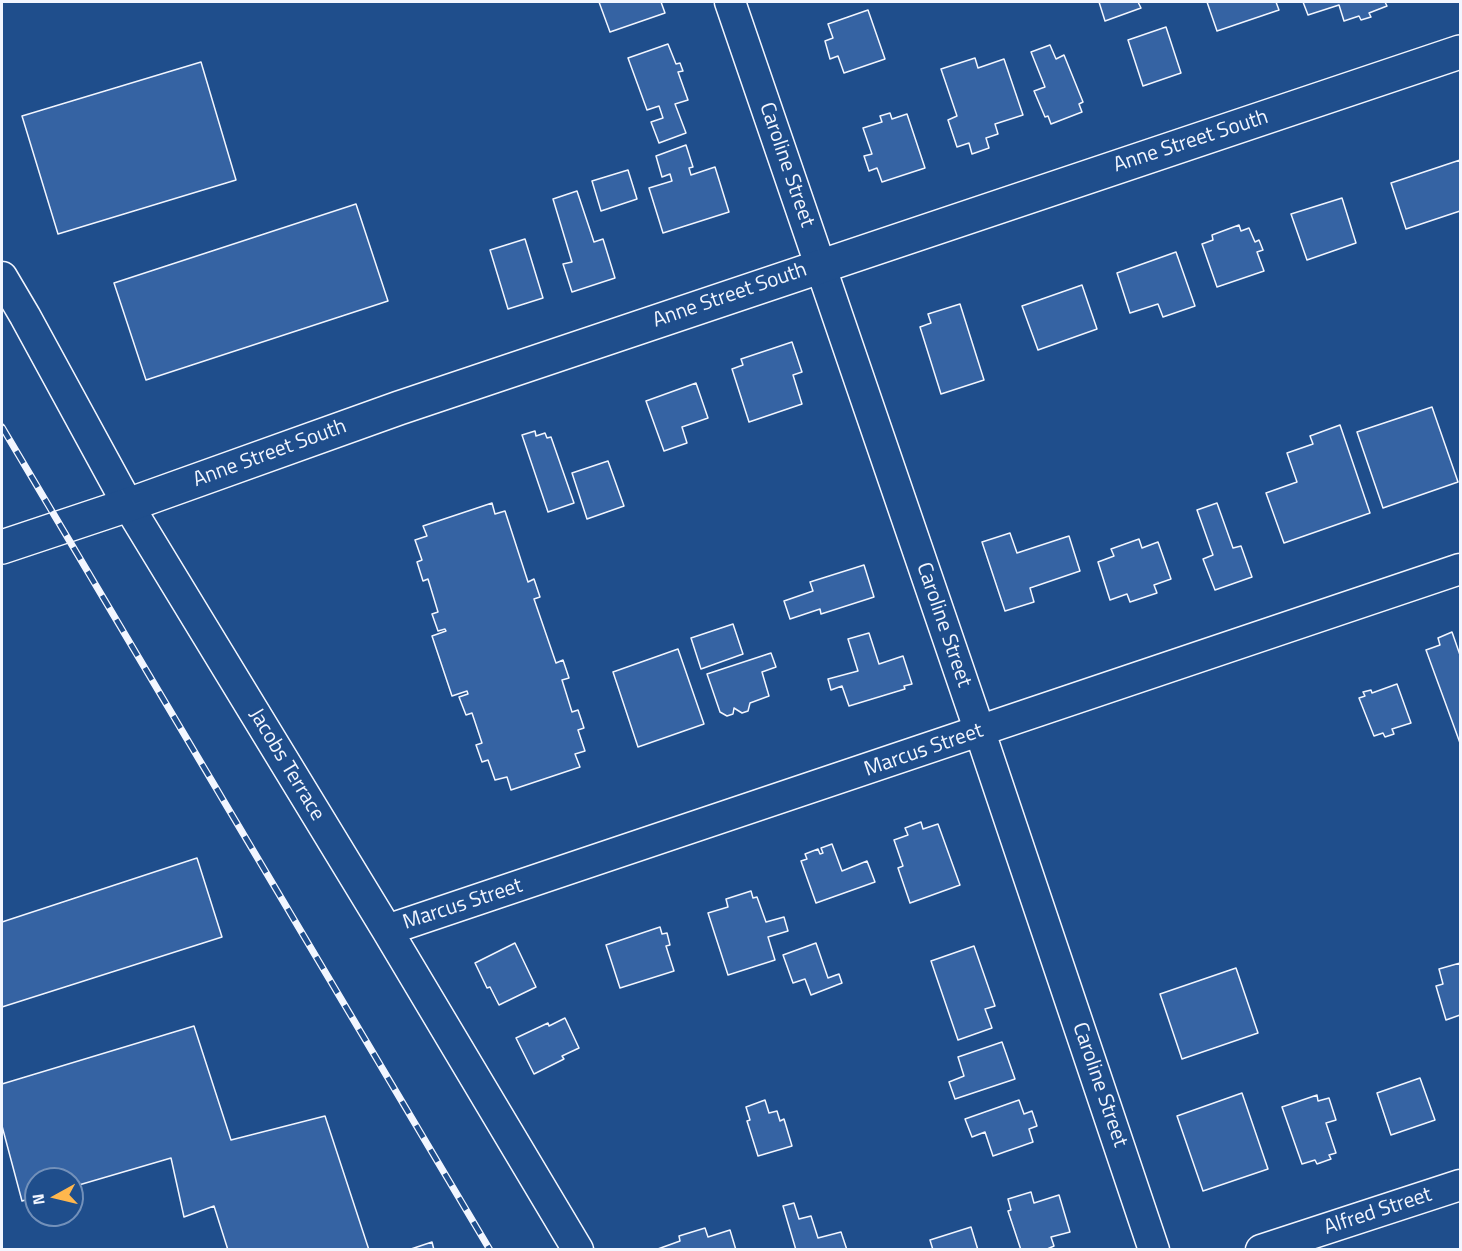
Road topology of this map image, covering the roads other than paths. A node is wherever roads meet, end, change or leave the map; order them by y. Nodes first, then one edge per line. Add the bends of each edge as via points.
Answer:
1 (730, 2) edge
2 (1461, 52) edge
3 (820, 265) junction
4 (2, 277) edge
5 (128, 505) junction
6 (2, 547) edge
7 (1461, 569) edge
8 (980, 732) junction
9 (387, 930) junction
10 (1461, 1185) edge
11 (578, 1250) edge
12 (1154, 1250) edge
13 (1261, 1250) edge

1 - 3 street, Caroline Street
2 - 3 street, Anne Street South
3 - 5 street, Anne Street South
3 - 8 street, Caroline Street
4 - 5 street, Jacobs Terrace
5 - 6 street, Anne Street South
5 - 9 street, Jacobs Terrace
7 - 8 street, Marcus Street
8 - 9 street, Marcus Street
8 - 12 street, Caroline Street
9 - 11 street, Jacobs Terrace
10 - 13 street, Alfred Street

